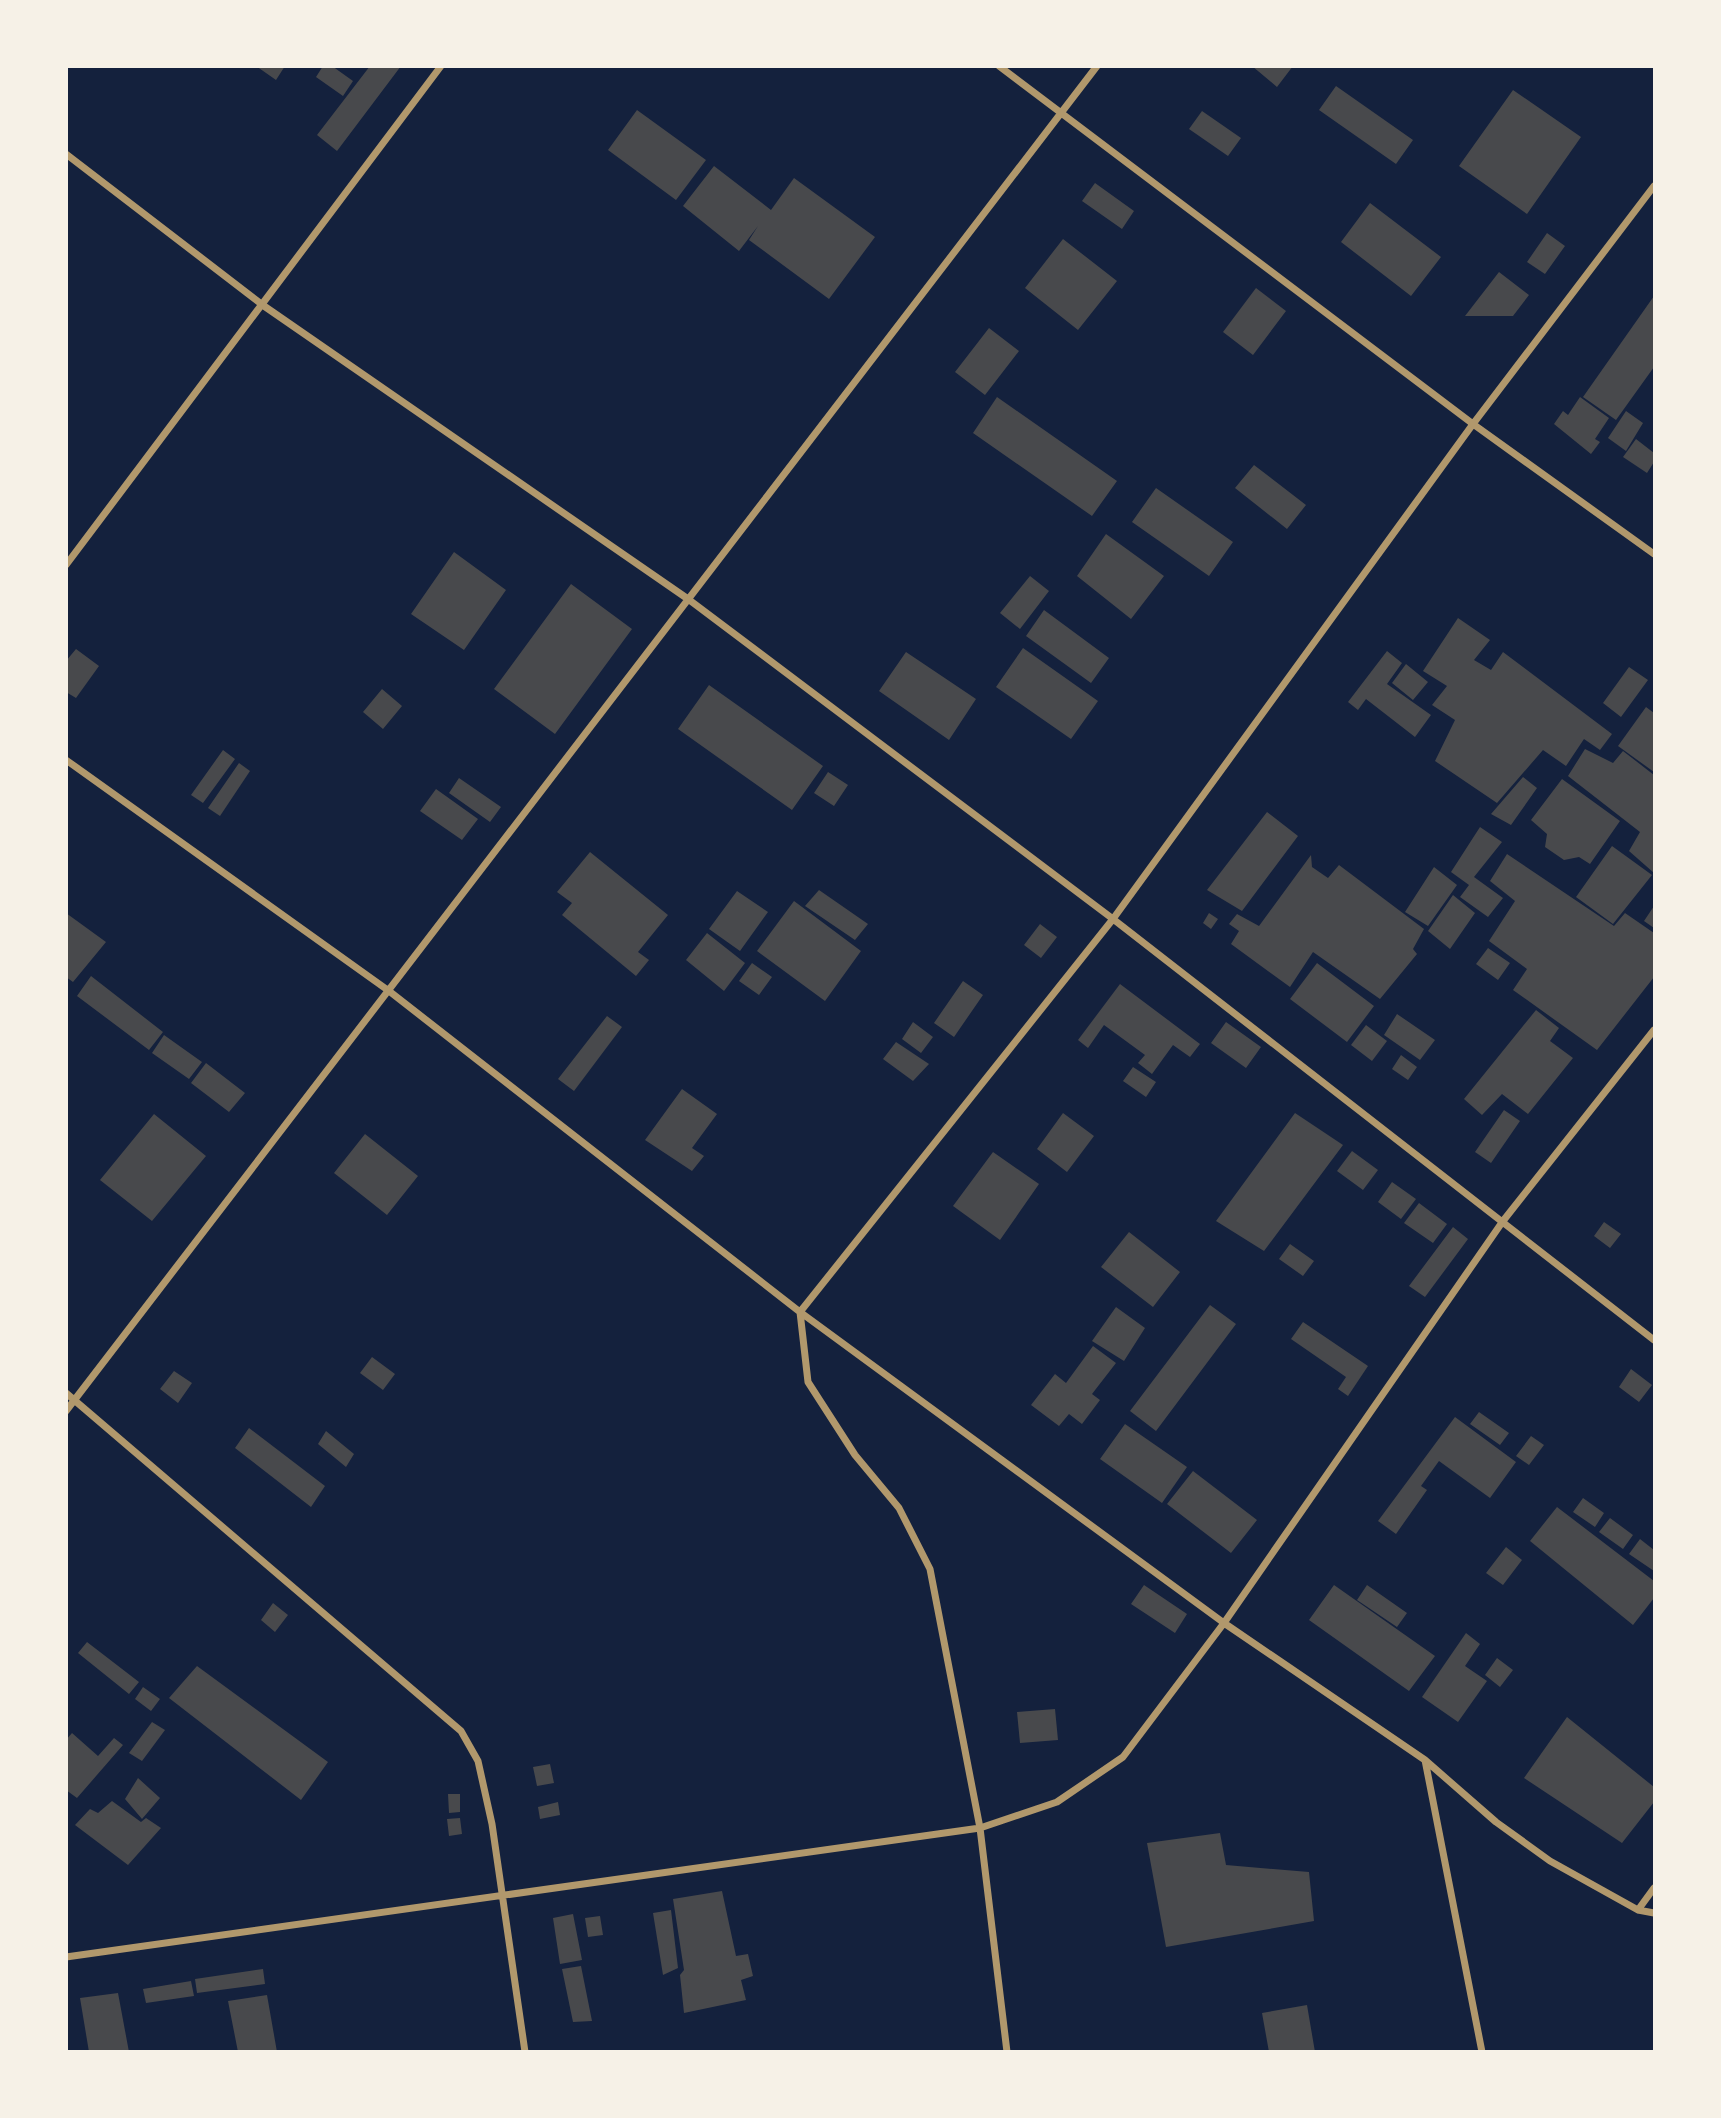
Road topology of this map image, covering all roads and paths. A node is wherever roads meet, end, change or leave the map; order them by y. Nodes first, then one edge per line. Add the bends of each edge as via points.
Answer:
1 (442, 66) edge
2 (999, 66) edge
3 (1097, 66) edge
4 (1061, 114) junction
5 (66, 154) edge
6 (1654, 186) edge
7 (264, 306) junction
8 (1473, 424) junction
9 (1654, 554) edge
10 (66, 565) edge
11 (688, 599) junction
12 (66, 760) edge
13 (1113, 919) junction
14 (388, 991) junction
15 (1654, 1030) edge
16 (1503, 1221) junction
17 (800, 1312) junction
18 (1654, 1340) edge
19 (66, 1393) edge
20 (76, 1400) junction
21 (66, 1411) edge
22 (1224, 1623) junction
23 (1425, 1760) junction
24 (980, 1828) junction
25 (1654, 1888) edge
26 (505, 1897) junction
27 (1638, 1910) junction
28 (1654, 1913) edge
29 (66, 1957) edge
30 (526, 2052) edge
31 (1007, 2052) edge
32 (1482, 2052) edge

1 - 7 street
2 - 4 street
3 - 4 street
4 - 8 street
4 - 11 street
5 - 7 street
6 - 8 street
7 - 10 street
7 - 11 street
8 - 9 street
8 - 13 street
11 - 13 street
11 - 14 street
12 - 14 street
13 - 16 street
13 - 17 street
14 - 17 street
14 - 20 street
15 - 16 street
16 - 18 street
16 - 22 street
17 - 22 street
17 - 24 street via 808,1382 855,1455 900,1508 930,1569
19 - 20 street
20 - 21 street
20 - 26 street via 461,1731 478,1761
22 - 23 street
22 - 24 street via 1124,1757 1057,1802
23 - 27 street via 1496,1822 1550,1861
23 - 32 street
24 - 26 street
24 - 31 street
25 - 27 street
26 - 29 street
26 - 30 street
27 - 28 street

